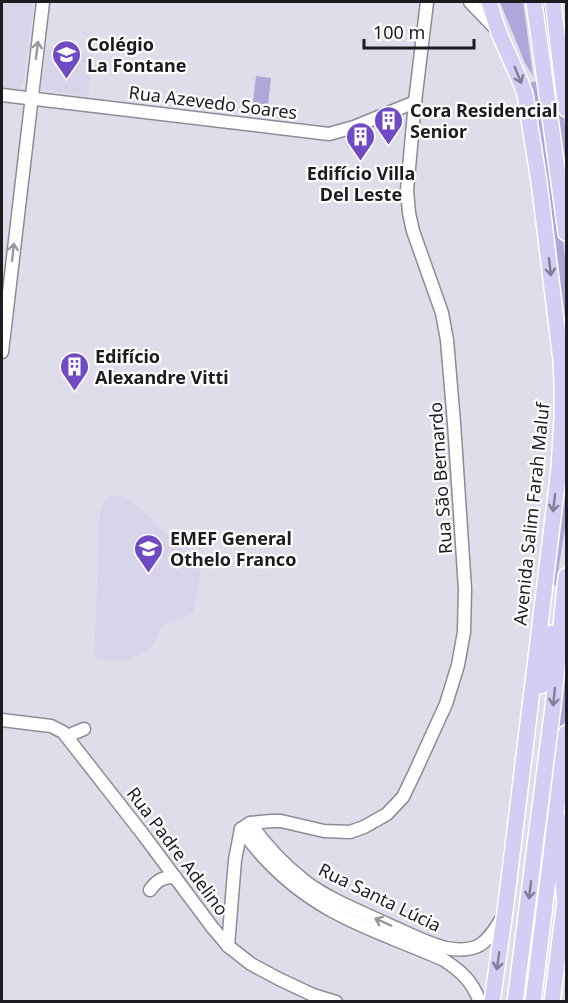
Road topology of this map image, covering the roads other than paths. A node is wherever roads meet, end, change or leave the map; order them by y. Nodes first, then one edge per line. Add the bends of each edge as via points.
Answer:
1 (43, 2) edge
2 (427, 2) edge
3 (470, 2) edge
4 (489, 2) edge
5 (534, 2) edge
6 (553, 2) edge
7 (500, 33) junction
8 (2, 95) edge
9 (32, 99) junction
10 (415, 102) junction
11 (567, 109) edge
12 (567, 233) edge
13 (2, 352) edge
14 (567, 563) edge
15 (567, 576) edge
16 (2, 720) edge
17 (84, 729) dead end
18 (567, 733) edge
19 (67, 736) junction
20 (565, 760) edge
21 (518, 811) junction
22 (567, 822) edge
23 (249, 831) junction
24 (175, 877) junction
25 (150, 890) dead end
26 (566, 898) edge
27 (331, 903) junction
28 (505, 914) junction
29 (228, 946) junction
30 (325, 1000) edge
31 (480, 1002) edge
32 (492, 1002) edge
33 (515, 1002) edge
34 (533, 1002) edge
35 (552, 1002) edge

9 -> 1 street
2 - 10 street, Rua São Bernardo
3 - 7 street
4 - 7 highway, Avenida Salim Farah Maluf
5 - 12 highway
6 - 11 highway
7 -> 21 highway, Avenida Salim Farah Maluf via 525,94 562,382 559,469
8 - 9 street, Rua Azevedo Soares
9 - 10 street, Rua Azevedo Soares via 329,134
13 -> 9 street
10 - 23 street, Rua São Bernardo via 407,190 413,231 442,313 447,340 465,589 458,665 446,704 415,772 402,797 387,814 350,832 324,831 281,821 265,821
14 - 21 highway
15 -> 33 highway
16 - 19 street, Rua Padre Adelino via 51,726
17 - 19 street
18 - 20 highway
19 - 24 street, Rua Padre Adelino
20 - 34 highway
21 - 28 highway, Avenida Salim Farah Maluf
22 - 26 highway via 562,873
23 - 27 street, Rua Santa Lúcia
23 - 29 street via 237,848
24 - 25 street via 159,879
24 - 29 street, Rua Padre Adelino
26 - 35 highway
28 -> 27 street, Rua Santa Lúcia via 479,946 457,950
27 - 31 street, Rua Santa Lúcia via 370,929 444,960 472,984
28 -> 32 highway, Avenida Salim Farah Maluf
29 - 30 street, Rua Padre Adelino via 265,972

